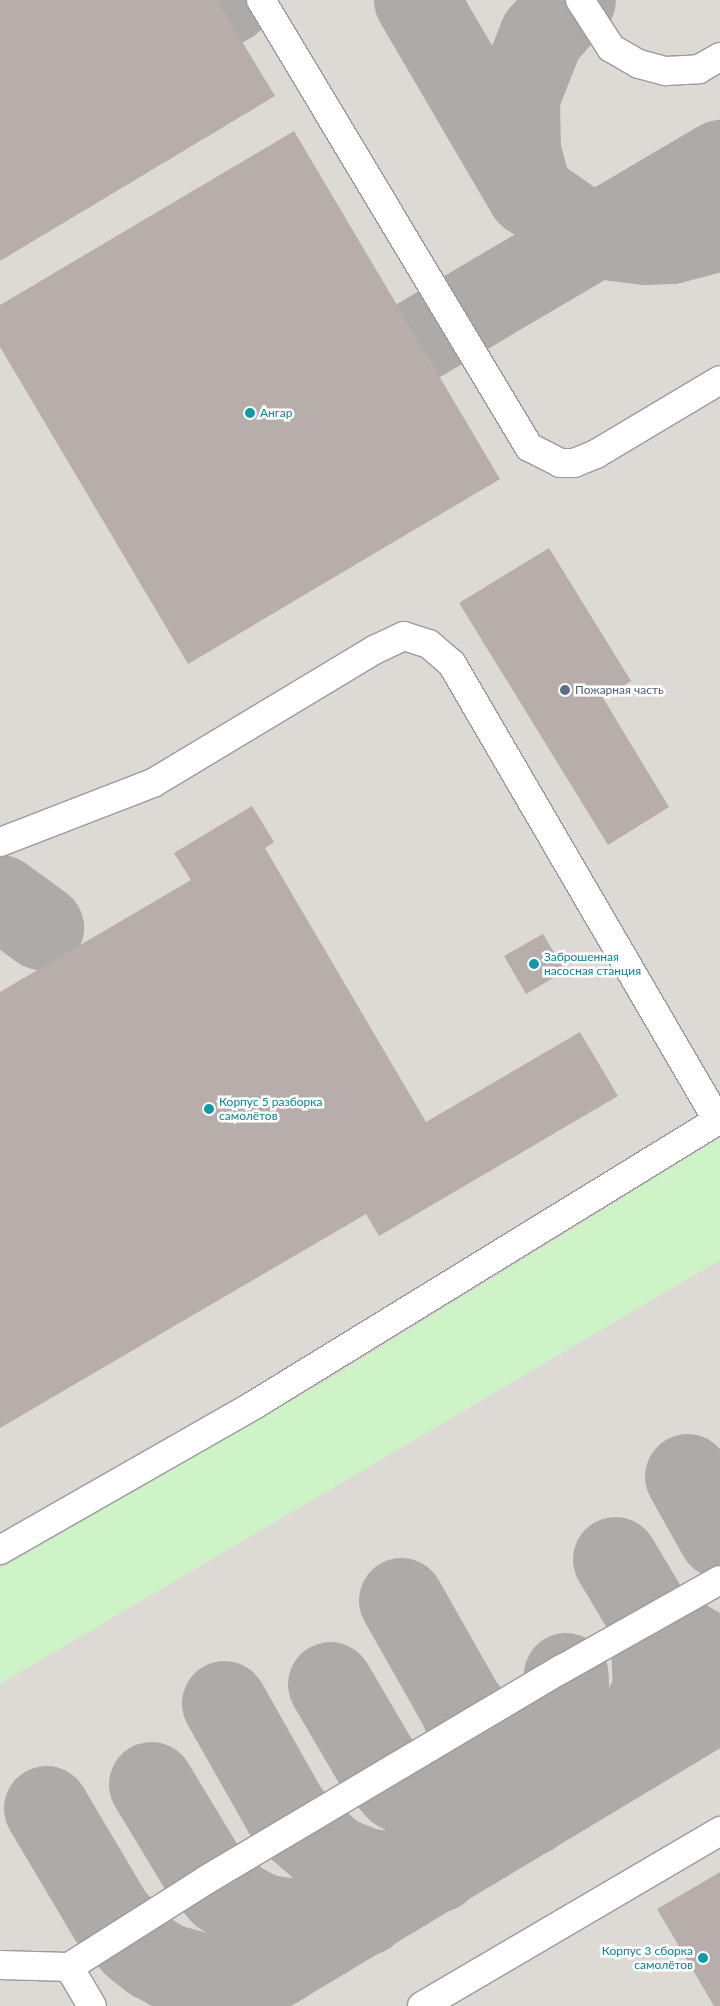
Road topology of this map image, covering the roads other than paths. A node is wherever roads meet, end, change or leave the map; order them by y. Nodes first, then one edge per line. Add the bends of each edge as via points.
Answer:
1 (261, 0) edge
2 (580, 0) edge
3 (720, 57) edge
4 (720, 380) edge
5 (0, 842) edge
6 (719, 1120) edge
7 (0, 1550) edge
8 (720, 1580) edge
9 (720, 1831) edge
10 (0, 1965) edge
11 (69, 1967) junction
12 (92, 2006) edge
13 (422, 2006) edge

1 - 4 lane via 530,447 560,463 574,463 596,454
2 - 3 lane via 611,48 639,64 666,71 699,69
5 - 6 lane via 153,783 374,650 404,636 429,644 452,664
6 - 7 lane via 254,1405
8 - 11 lane via 562,1669 206,1880
9 - 13 lane
10 - 11 lane
11 - 12 lane

